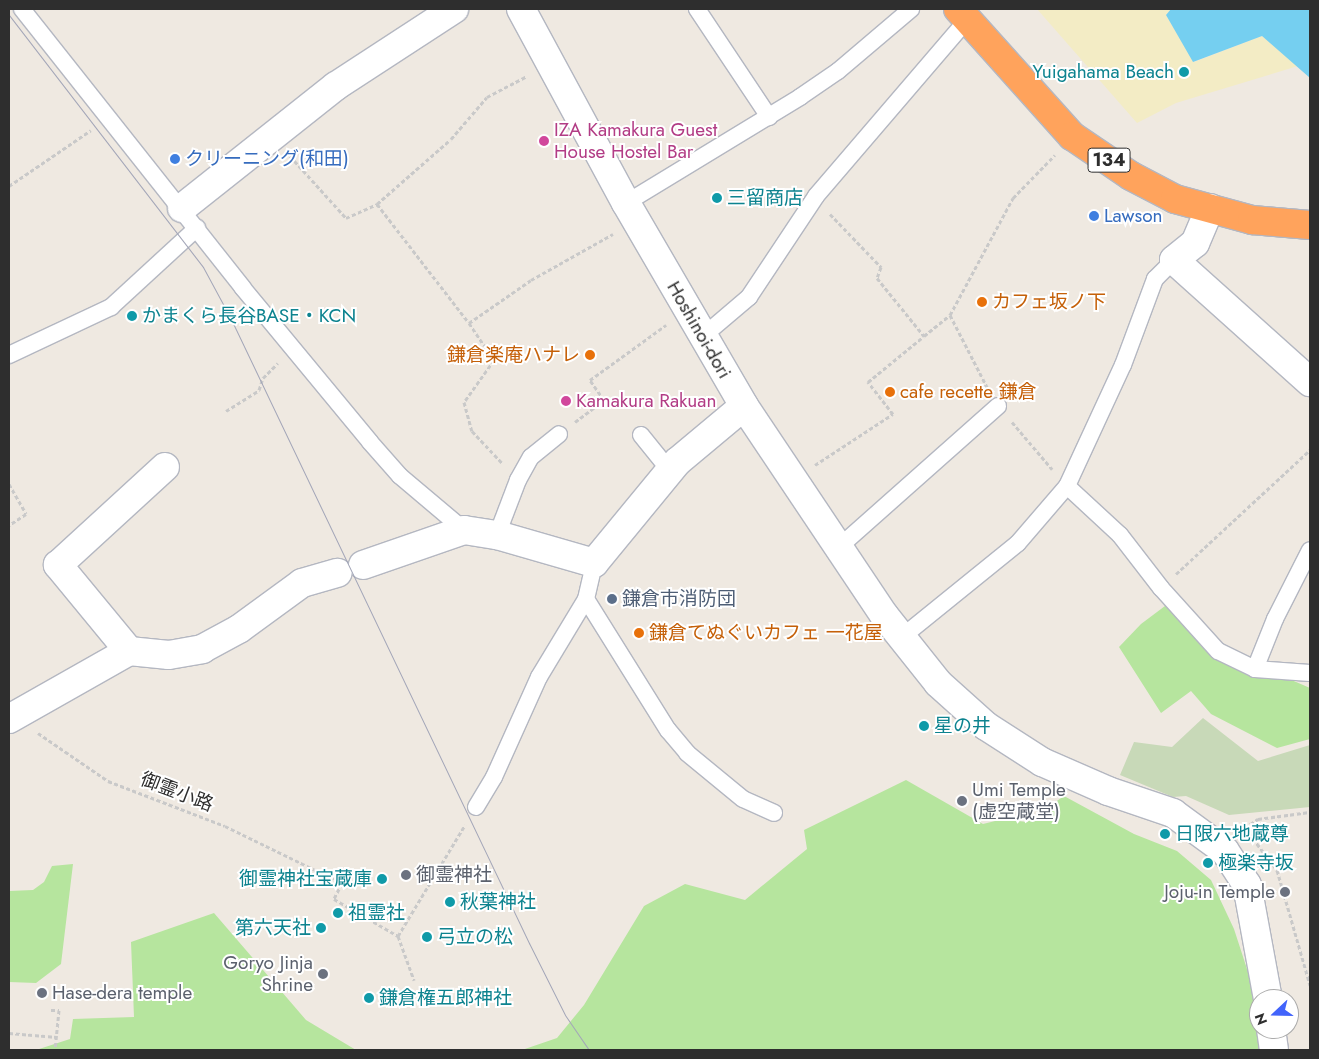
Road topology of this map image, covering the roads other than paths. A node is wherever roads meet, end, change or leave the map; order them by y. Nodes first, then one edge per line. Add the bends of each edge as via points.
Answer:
1 (22, 9) edge
2 (454, 9) edge
3 (521, 9) edge
4 (697, 9) edge
5 (910, 9) edge
6 (962, 14) edge
7 (769, 117) junction
8 (1210, 208) junction
9 (631, 212) junction
10 (189, 218) junction
11 (1310, 225) edge
12 (1174, 260) junction
13 (702, 337) junction
14 (9, 355) edge
15 (1310, 382) edge
16 (744, 406) junction
17 (998, 406) road end
18 (559, 434) road end
19 (641, 435) dead end
20 (165, 467) dead end
21 (670, 471) junction
22 (1067, 486) junction
23 (464, 530) junction
24 (497, 534) junction
25 (838, 548) junction
26 (1310, 550) edge
27 (594, 563) junction
28 (586, 599) junction
29 (902, 637) junction
30 (129, 651) junction
31 (1255, 669) junction
32 (1310, 673) edge
33 (12, 717) edge
34 (774, 813) dead end
35 (472, 814) road end
36 (1267, 989) edge

1 - 10 lane
2 - 10 street via 336,86 271,135
3 - 9 street, Hoshinoi-dori
4 - 7 lane
5 - 7 lane via 838,71
6 - 8 highway, 134 via 1072,136 1131,176 1175,199
6 - 13 lane via 816,196 749,297
7 - 9 lane
8 - 11 highway, 134 via 1252,220
8 - 12 street via 1196,243
9 - 13 street, Hoshinoi-dori
10 - 14 lane via 111,308
10 - 23 lane via 242,287 400,476
12 - 15 street
12 - 22 lane via 1155,279 1123,365
13 - 16 street, Hoshinoi-dori
16 - 21 street
16 - 25 street, Hoshinoi-dori
17 - 25 lane
18 - 24 lane via 531,457 518,480
19 - 21 lane
20 - 30 street via 58,565
21 - 27 street
22 - 29 lane via 1018,543
22 - 31 lane via 1120,535 1161,588 1218,651
23 - 24 street
23 - 30 street via 302,583 239,629 202,649 169,655
24 - 27 street
25 - 29 street, Hoshinoi-dori
26 - 31 lane via 1275,619
27 - 28 lane
28 - 34 lane via 668,730 687,753 743,799
28 - 35 lane via 539,677 494,777
29 - 36 street, Hoshinoi-dori via 938,682 986,726 1042,762 1108,791 1173,813 1224,851 1247,885
30 - 33 street
31 - 32 lane

